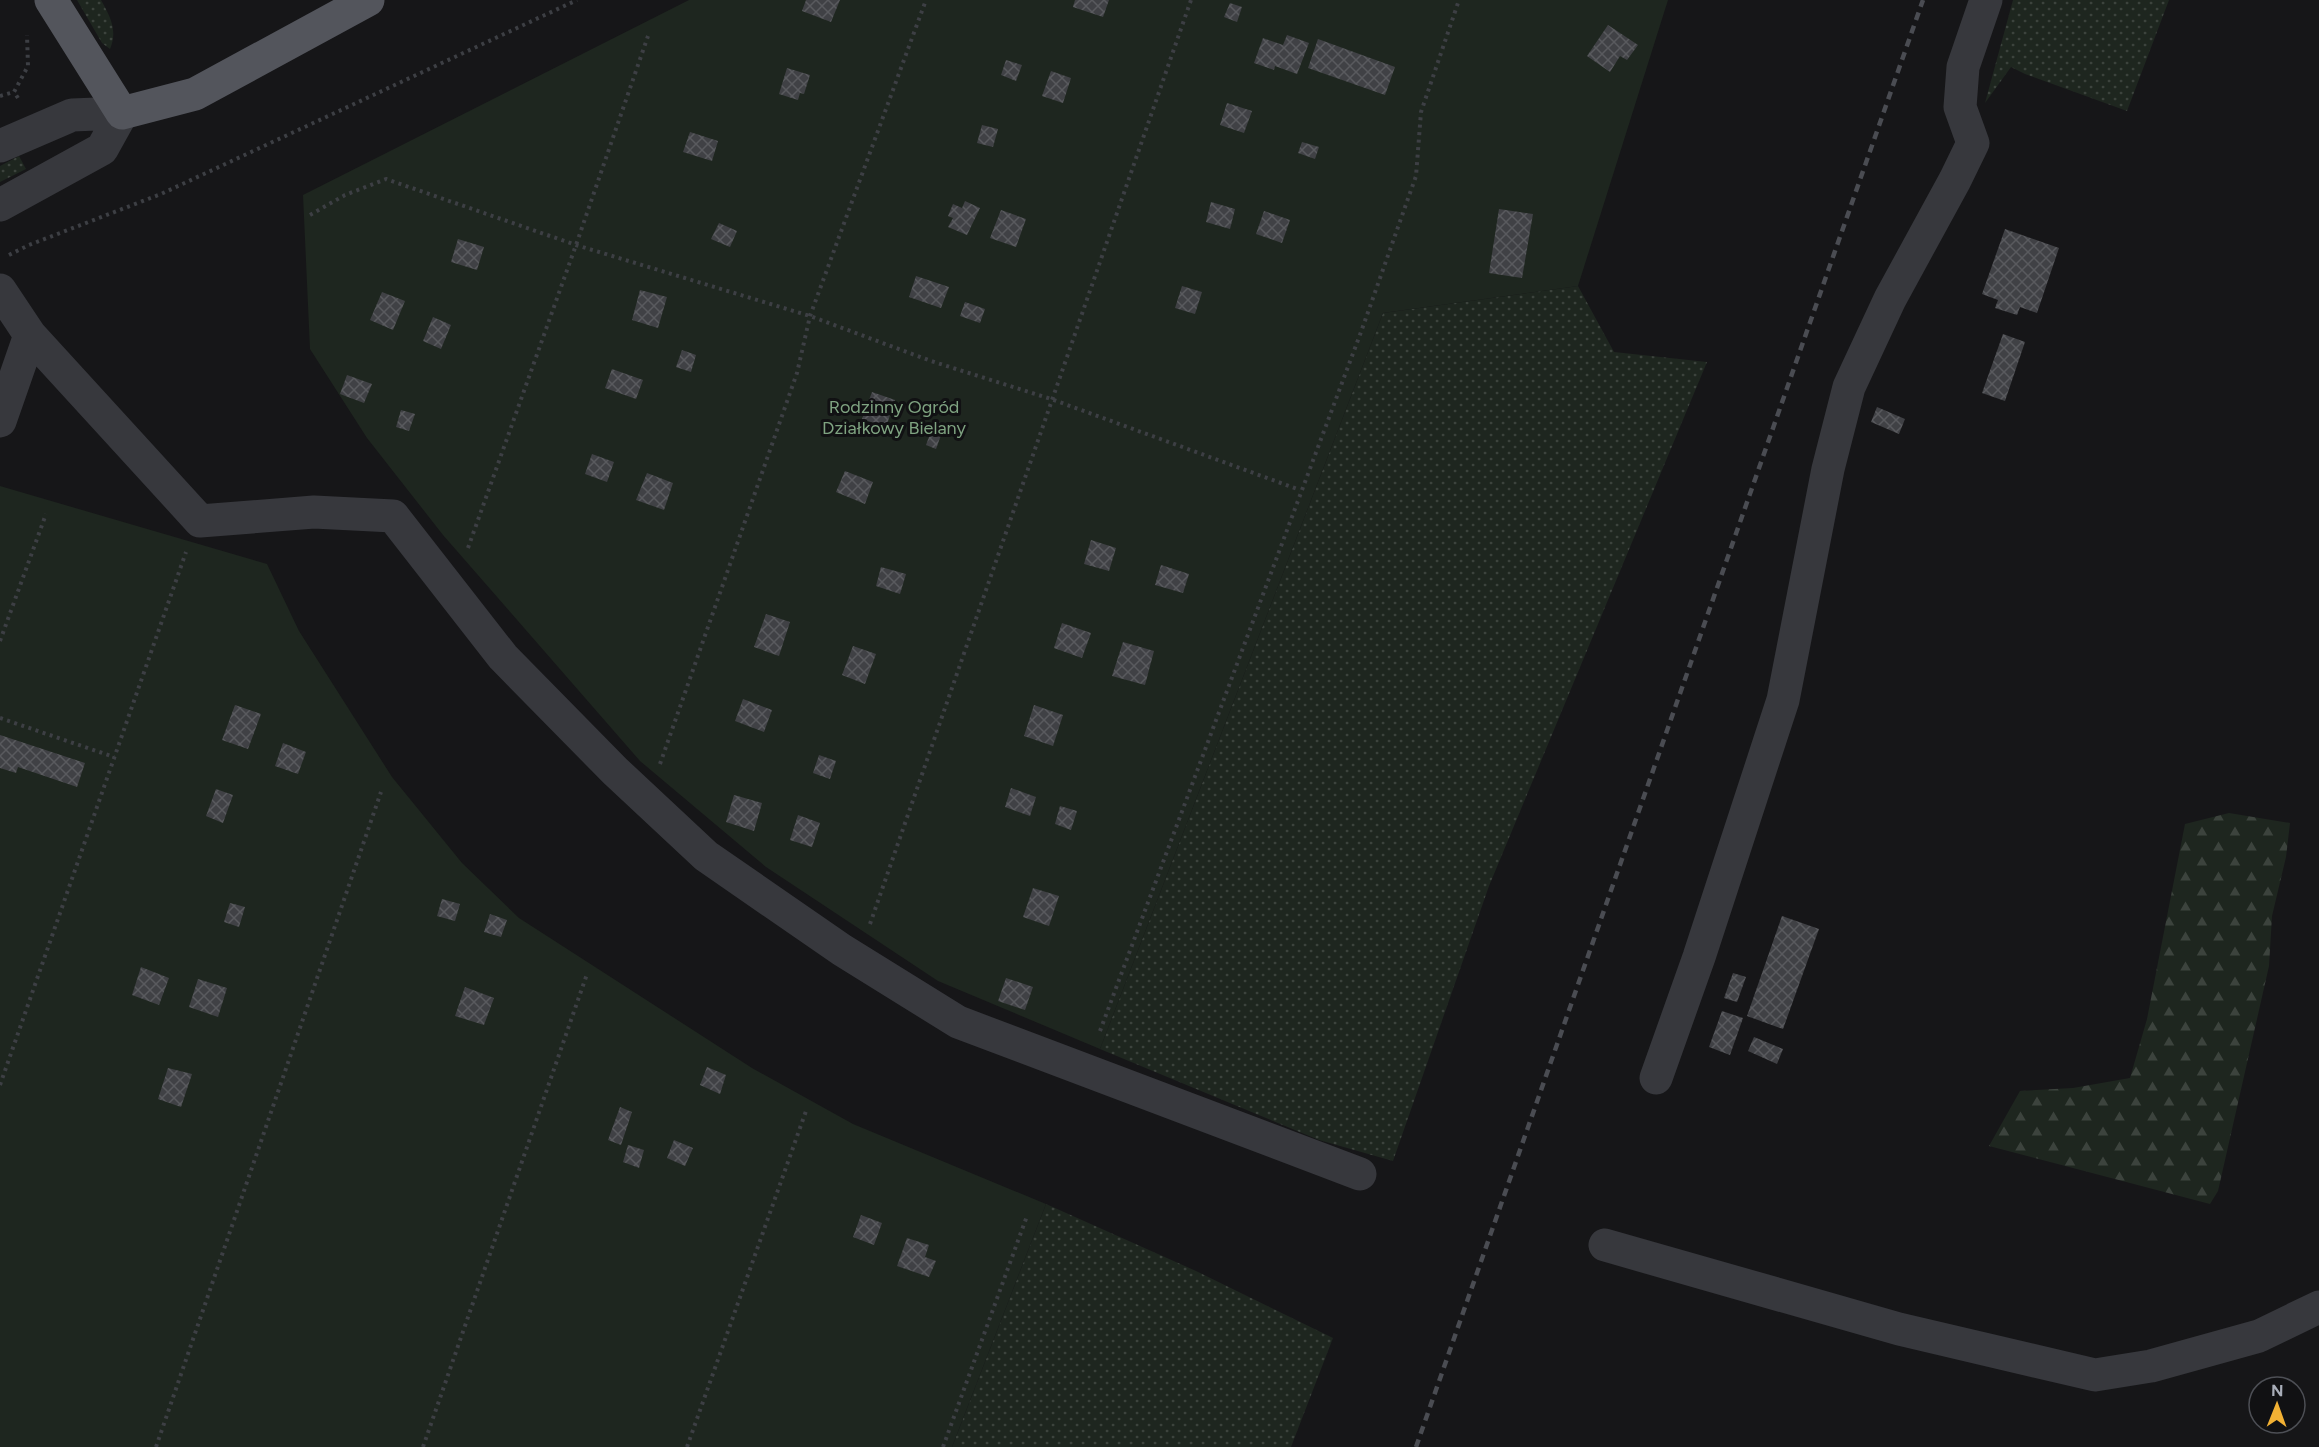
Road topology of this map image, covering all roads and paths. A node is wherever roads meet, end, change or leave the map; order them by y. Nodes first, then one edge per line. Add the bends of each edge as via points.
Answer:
1 (51, 0) edge
2 (368, 0) edge
3 (577, 0) edge
4 (926, 0) edge
5 (1191, 0) edge
6 (1459, 0) edge
7 (1986, 0) edge
8 (24, 29) dead end
9 (648, 36) dead end
10 (14, 92) junction
11 (0, 96) edge
12 (23, 106) dead end
13 (122, 113) junction
14 (0, 146) edge
15 (0, 205) edge
16 (310, 216) dead end
17 (576, 245) junction
18 (0, 260) edge
19 (0, 290) edge
20 (810, 316) junction
21 (30, 335) junction
22 (1051, 399) junction
23 (0, 420) edge
24 (1300, 490) junction
25 (46, 514) dead end
26 (468, 548) dead end
27 (187, 549) dead end
28 (0, 641) edge
29 (0, 718) edge
30 (114, 757) junction
31 (660, 765) dead end
32 (381, 792) dead end
33 (870, 925) dead end
34 (587, 974) dead end
35 (1100, 1031) dead end
36 (1656, 1078) dead end
37 (0, 1085) edge
38 (806, 1111) dead end
39 (1360, 1174) dead end
40 (1028, 1216) dead end
41 (1605, 1245) dead end
42 (2319, 1307) edge
43 (156, 1447) edge
44 (423, 1447) edge
45 (687, 1447) edge
46 (943, 1447) edge

1 - 13 main road
2 - 13 main road via 195,94
3 - 18 path via 161,194 29,244
4 - 20 path
5 - 22 path
6 - 24 path via 1421,112 1416,176
7 - 36 street via 1963,67 1960,107 1973,143 1890,298 1849,387 1828,469 1783,700
8 - 10 path via 28,38 28,66
9 - 17 path
10 - 11 path
10 - 12 path
13 - 14 street via 72,115
13 - 15 street via 102,149
16 - 17 path via 345,195 386,179
17 - 20 path
17 - 26 path
19 - 21 street
20 - 22 path via 930,361
20 - 31 path via 797,373
21 - 23 street
21 - 39 street via 200,521 314,512 393,516 503,657 615,771 706,856 842,950 958,1022
22 - 24 path
22 - 33 path
24 - 35 path
25 - 28 path
27 - 30 path
29 - 30 path
30 - 37 path
32 - 43 path
34 - 44 path
38 - 45 path
40 - 46 path
41 - 42 street via 1899,1329 2095,1374 2151,1366 2259,1336

